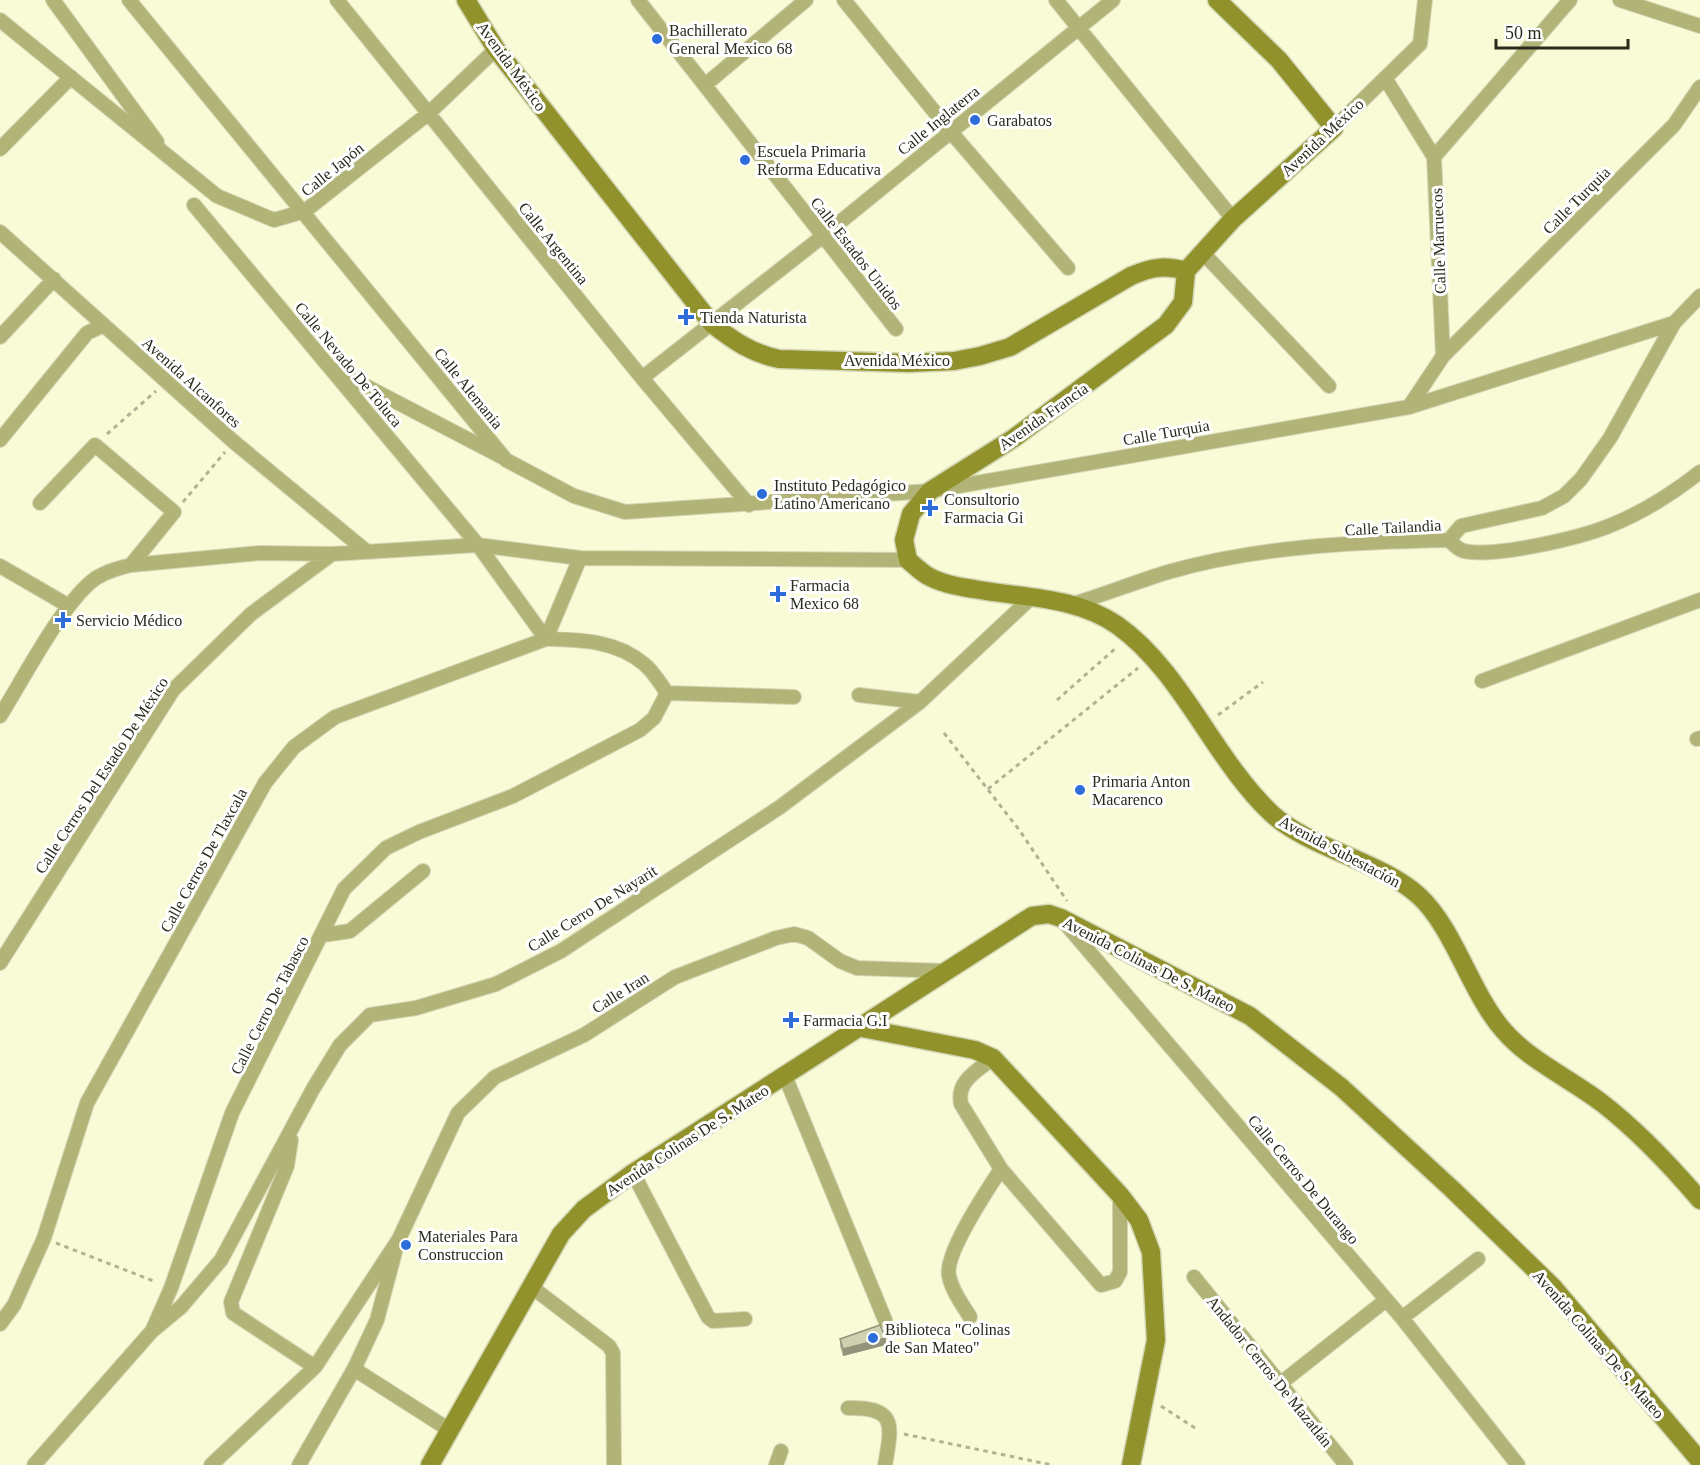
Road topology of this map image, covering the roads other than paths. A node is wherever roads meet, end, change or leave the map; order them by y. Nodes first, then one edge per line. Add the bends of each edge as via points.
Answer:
1 (53, 0) edge
2 (129, 0) edge
3 (336, 0) edge
4 (466, 0) edge
5 (638, 0) edge
6 (806, 0) edge
7 (844, 0) edge
8 (1056, 0) edge
9 (1113, 0) edge
10 (1217, 0) edge
11 (1425, 0) edge
12 (1570, 0) edge
13 (1620, 0) edge
14 (0, 20) edge
15 (1700, 27) edge
16 (1078, 28) junction
17 (496, 49) junction
18 (71, 77) junction
19 (1385, 78) junction
20 (705, 85) junction
21 (1700, 87) edge
22 (429, 113) junction
23 (1334, 128) junction
24 (950, 131) junction
25 (0, 149) edge
26 (1434, 157) junction
27 (169, 158) junction
28 (194, 205) dead end
29 (305, 211) junction
30 (1233, 219) junction
31 (0, 232) edge
32 (823, 236) junction
33 (1203, 253) junction
34 (1068, 268) dead end
35 (1186, 272) junction
36 (54, 279) junction
37 (1700, 296) edge
38 (1674, 323) junction
39 (712, 324) junction
40 (104, 325) junction
41 (896, 329) dead end
42 (0, 337) edge
43 (1443, 356) junction
44 (329, 366) junction
45 (642, 378) junction
46 (1329, 386) dead end
47 (1409, 407) junction
48 (0, 440) edge
49 (506, 460) junction
50 (1700, 472) edge
51 (930, 491) junction
52 (40, 503) dead end
53 (749, 505) junction
54 (1449, 540) junction
55 (478, 545) junction
56 (366, 551) junction
57 (332, 554) junction
58 (580, 558) junction
59 (908, 560) junction
60 (131, 565) junction
61 (0, 566) edge
62 (1032, 597) junction
63 (1700, 600) edge
64 (1073, 604) junction
65 (69, 606) junction
66 (546, 639) junction
67 (1482, 681) dead end
68 (667, 693) junction
69 (859, 695) dead end
70 (794, 697) dead end
71 (920, 702) junction
72 (0, 716) edge
73 (423, 871) dead end
74 (1066, 913) junction
75 (323, 935) junction
76 (0, 963) edge
77 (945, 971) junction
78 (862, 1028) junction
79 (993, 1058) junction
80 (785, 1076) junction
81 (292, 1128) junction
82 (1001, 1169) junction
83 (633, 1173) junction
84 (1120, 1195) junction
85 (1700, 1200) edge
86 (399, 1239) junction
87 (1478, 1259) dead end
88 (1194, 1277) dead end
89 (533, 1288) junction
90 (1386, 1300) junction
91 (970, 1317) dead end
92 (1401, 1318) junction
93 (745, 1319) dead end
94 (885, 1320) dead end
95 (0, 1324) edge
96 (152, 1331) junction
97 (315, 1367) junction
98 (354, 1369) junction
99 (1281, 1383) junction
100 (848, 1408) dead end
101 (448, 1429) junction
102 (781, 1451) dead end
103 (1700, 1461) edge
104 (34, 1465) edge
105 (211, 1465) edge
106 (299, 1465) edge
107 (430, 1465) edge
108 (614, 1465) edge
109 (776, 1465) edge
110 (885, 1465) edge
111 (1131, 1465) edge
112 (1346, 1465) edge
113 (1518, 1465) edge

1 - 27 street
2 - 29 street, Calle Alemania
3 - 22 street, Calle Argentina
4 - 17 street, Avenida México
5 - 20 street, Calle Estados Unidos
6 - 20 street
7 - 24 street
8 - 16 street
9 - 16 street, Calle Inglaterra
10 - 23 street via 1279,60
11 - 19 street, Avenida México via 1420,44
12 - 26 street
13 - 15 street
14 - 18 street
16 - 24 street, Calle Inglaterra
16 - 30 street
17 - 22 street, Calle Japón
17 - 39 street, Avenida México
18 - 25 street
18 - 27 street
19 - 23 street, Avenida México
19 - 26 street, Calle Marruecos
20 - 32 street, Calle Estados Unidos
21 - 43 street, Calle Turquia via 1674,125
22 - 29 street, Calle Japón
22 - 45 street, Calle Argentina
23 - 30 street, Avenida México
24 - 32 street, Calle Inglaterra
24 - 34 street
26 - 43 street, Calle Marruecos
27 - 29 street, Calle Japón via 217,196 274,220
28 - 44 street, Calle Nevado De Toluca
29 - 49 street, Calle Alemania
30 - 33 street, Avenida México
31 - 36 street, Avenida Alcanfores
32 - 39 street, Calle Inglaterra
32 - 41 street, Calle Estados Unidos
33 - 35 street, Avenida México
33 - 46 street
35 - 39 street, Avenida México via 1169,266 1151,267 1011,347 954,362 779,359 741,346
35 - 51 street, Avenida Francia via 1183,302 1166,325 1014,438
36 - 40 street, Avenida Alcanfores
36 - 42 street
37 - 38 street
38 - 47 street, Calle Turquia
38 - 54 street via 1610,438 1564,496 1542,508 1461,526
39 - 45 street, Calle Inglaterra
40 - 48 street via 87,333
40 - 56 street, Avenida Alcanfores via 234,442
43 - 47 street
44 - 49 street
44 - 55 street, Calle Nevado De Toluca
45 - 53 street, Calle Argentina
47 - 51 street, Calle Turquia
49 - 53 street, Calle Alemania via 574,496 625,512
50 - 54 street, Calle Tailandia via 1666,498 1608,527 1538,545 1487,551 1464,551
51 - 53 street, Calle Alemania
51 - 59 street, Avenida Francia via 911,514 904,540
52 - 60 street via 95,446 174,512
54 - 64 street, Calle Tailandia via 1389,541 1262,553 1170,572
55 - 56 street
55 - 58 street
55 - 66 street, Calle Nevado De Toluca
56 - 57 street
57 - 60 street via 260,553
57 - 76 street, Calle Cerros Del Estado De México via 250,614 173,690
58 - 59 street
58 - 66 street
59 - 62 street, Avenida Subestación via 929,577 952,586
60 - 65 street via 96,578
61 - 65 street
62 - 64 street, Avenida Subestación
62 - 71 street
63 - 67 street
64 - 85 street, Avenida Subestación via 1093,611 1130,635 1151,657 1257,799 1274,816 1401,883 1420,897 1504,1032 1603,1104 1676,1171
65 - 72 street
66 - 68 street via 589,641 619,648 644,664
66 - 95 street, Calle Cerros De Tlaxcala via 335,717 294,747 264,783 87,1103 40,1246 14,1305
68 - 70 street
68 - 75 street, Calle Cerro De Tabasco via 654,718 640,730 513,796 386,848 344,889
69 - 71 street
71 - 81 street, Calle Cerro De Nayarit via 780,807 561,951 496,984 416,1008 370,1015 340,1045
73 - 75 street via 350,932
74 - 77 street, Avenida Colinas De S. Mateo via 1032,916
74 - 90 street, Calle Cerros De Durango
74 - 103 street, Avenida Colinas De S. Mateo via 1250,1016 1341,1087 1553,1287
75 - 96 street, Calle Cerro De Tabasco via 232,1113 171,1288
77 - 78 street, Avenida Colinas De S. Mateo
77 - 86 street, Calle Iran via 857,969 808,938 794,934 675,977 584,1035 495,1077 471,1098 458,1113
78 - 79 street via 975,1050
78 - 80 street, Avenida Colinas De S. Mateo
79 - 82 street via 963,1083 959,1094 961,1104
79 - 84 street
80 - 83 street, Avenida Colinas De S. Mateo
80 - 94 street
81 - 96 street, Calle Cerro De Nayarit via 221,1260 181,1307
81 - 97 street via 287,1166 231,1302 233,1313
82 - 84 street via 1101,1285 1115,1281 1120,1272
82 - 91 street via 964,1226 948,1274
83 - 89 street, Avenida Colinas De S. Mateo via 584,1209 561,1234
83 - 93 street via 708,1317 714,1321
84 - 111 street via 1139,1220 1151,1252 1156,1340
86 - 97 street
86 - 98 street via 377,1320
87 - 92 street
88 - 99 street, Andador Cerros De Mazatlán
89 - 101 street, Avenida Colinas De S. Mateo
89 - 108 street via 613,1353
90 - 92 street, Calle Cerros De Durango
90 - 99 street
92 - 113 street, Calle Cerros De Durango
96 - 104 street, Calle Cerro De Tabasco
97 - 105 street
98 - 101 street
98 - 106 street
99 - 112 street, Andador Cerros De Mazatlán
100 - 110 street via 869,1408 889,1424
101 - 107 street, Avenida Colinas De S. Mateo
102 - 109 street

